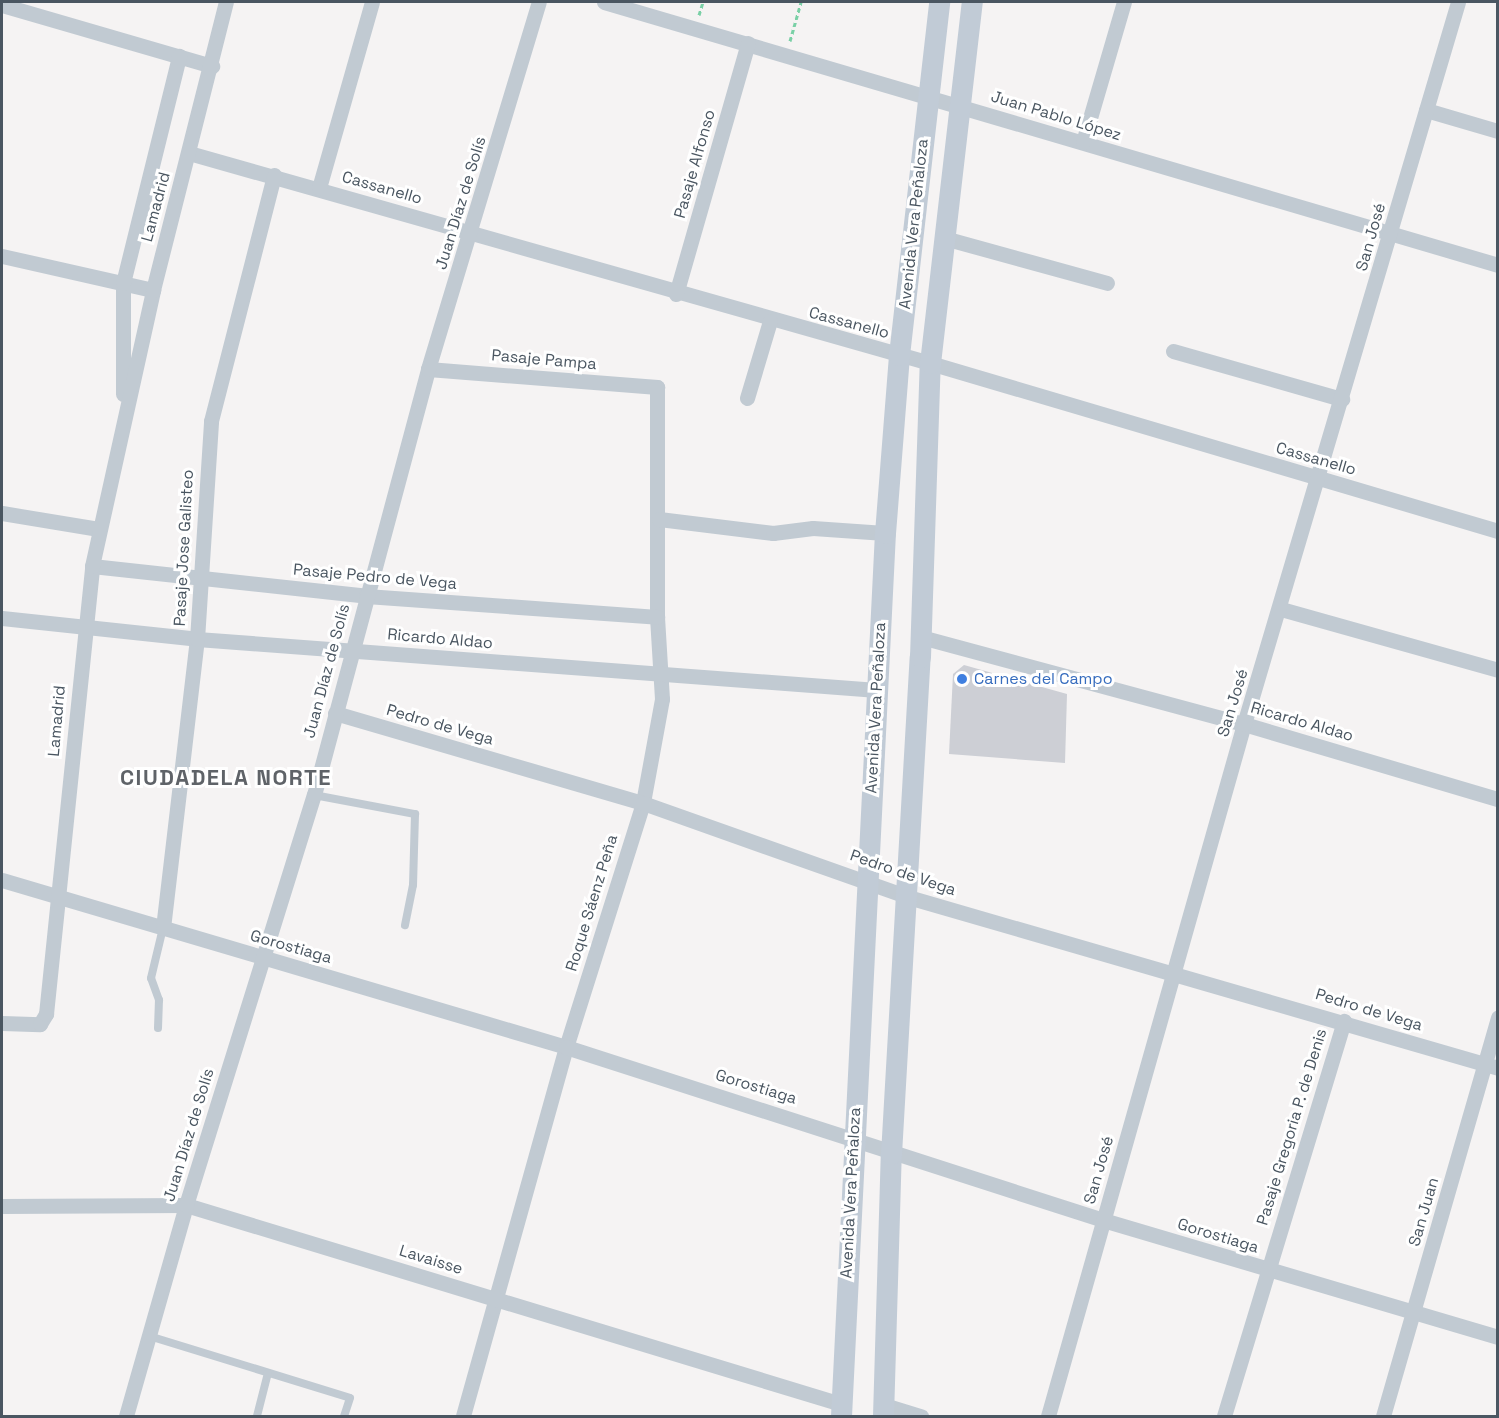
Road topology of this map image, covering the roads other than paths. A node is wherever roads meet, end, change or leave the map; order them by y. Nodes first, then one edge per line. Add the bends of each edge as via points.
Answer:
1 (226, 2) edge
2 (372, 2) edge
3 (539, 2) edge
4 (604, 2) edge
5 (939, 2) edge
6 (972, 2) edge
7 (1124, 2) edge
8 (1458, 2) edge
9 (2, 5) edge
10 (748, 43) junction
11 (179, 56) junction
12 (212, 66) junction
13 (928, 96) junction
14 (960, 106) junction
15 (1426, 110) junction
16 (1497, 131) edge
17 (1083, 142) junction
18 (189, 153) junction
19 (274, 175) junction
20 (319, 188) junction
21 (471, 233) junction
22 (1390, 234) junction
23 (944, 238) junction
24 (2, 256) edge
25 (1497, 265) edge
26 (123, 283) junction
27 (1107, 283) dead end
28 (153, 290) junction
29 (676, 294) junction
30 (770, 321) junction
31 (1173, 351) dead end
32 (899, 355) junction
33 (930, 363) junction
34 (428, 369) junction
35 (657, 387) joint
36 (747, 398) dead end
37 (1342, 399) junction
38 (123, 422) junction
39 (1319, 479) junction
40 (2, 513) edge
41 (659, 519) junction
42 (99, 529) junction
43 (1497, 531) edge
44 (885, 533) junction
45 (92, 566) junction
46 (202, 579) junction
47 (366, 596) junction
48 (1281, 609) junction
49 (657, 617) junction
50 (2, 618) edge
51 (83, 627) junction
52 (921, 637) junction
53 (197, 639) junction
54 (350, 650) junction
55 (1497, 670) edge
56 (658, 675) junction
57 (877, 690) junction
58 (335, 713) junction
59 (1244, 724) junction
60 (314, 795) junction
61 (1497, 798) edge
62 (643, 803) junction
63 (867, 879) junction
64 (2, 880) edge
65 (56, 896) junction
66 (908, 897) junction
67 (405, 925) dead end
68 (163, 928) junction
69 (263, 958) junction
70 (1176, 972) junction
71 (1497, 1017) edge
72 (1344, 1021) junction
73 (2, 1023) edge
74 (158, 1028) dead end
75 (566, 1047) junction
76 (1491, 1066) edge
77 (853, 1136) junction
78 (891, 1154) junction
79 (186, 1205) junction
80 (2, 1206) edge
81 (1104, 1220) junction
82 (1268, 1269) junction
83 (494, 1297) junction
84 (1414, 1312) junction
85 (149, 1336) junction
86 (1497, 1337) edge
87 (268, 1373) junction
88 (841, 1410) edge
89 (883, 1411) edge
90 (126, 1416) edge
91 (257, 1416) edge
92 (344, 1416) edge
93 (464, 1416) edge
94 (921, 1416) edge
95 (1048, 1416) edge
96 (1224, 1416) edge
97 (1383, 1416) edge

1 - 12 street, Lamadrid
2 - 20 street
3 - 21 street, Juan Díaz de Solís
4 - 10 street, Juan Pablo López
5 - 13 main road, Avenida Vera Peñaloza
6 - 14 main road, Avenida Vera Peñaloza
7 - 17 street
8 - 15 street, San José
9 - 11 street
10 - 13 street, Juan Pablo López
10 - 29 street, Pasaje Alfonso
11 - 12 street
11 - 26 street, Lamadrid
12 - 18 street, Lamadrid
13 - 14 street, Juan Pablo López
13 - 32 main road, Avenida Vera Peñaloza
14 - 17 street, Juan Pablo López
14 - 23 main road, Avenida Vera Peñaloza
15 - 16 street
15 - 22 street, San José
17 - 22 street, Juan Pablo López
18 - 19 street, Cassanello
18 - 28 street, Lamadrid
19 - 20 street, Cassanello
19 - 46 street, Pasaje Jose Galisteo via 211,421
20 - 21 street, Cassanello
21 - 29 street, Cassanello
21 - 34 street, Juan Díaz de Solís
22 - 25 street, Juan Pablo López
22 - 37 street, San José
23 - 27 street
23 - 33 main road, Avenida Vera Peñaloza
24 - 26 street
26 - 28 street
26 - 38 street, Lamadrid
28 - 38 street, Lamadrid
29 - 30 street, Cassanello
30 - 32 street, Cassanello
30 - 36 street
31 - 37 street
32 - 33 street, Cassanello
32 - 44 main road, Avenida Vera Peñaloza
33 - 39 street, Cassanello
33 - 52 main road, Avenida Vera Peñaloza
34 - 35 street, Pasaje Pampa
34 - 47 street, Juan Díaz de Solís
35 - 41 street, Roque Sáenz Peña
37 - 39 street, San José
38 - 42 street, Lamadrid
39 - 43 street, Cassanello
39 - 48 street, San José
40 - 42 street
41 - 44 street via 773,533 813,528
41 - 49 street, Roque Sáenz Peña
42 - 45 street, Lamadrid
44 - 57 main road, Avenida Vera Peñaloza
45 - 46 street, Pasaje Pedro de Vega
45 - 51 street, Lamadrid
46 - 47 street, Pasaje Pedro de Vega
46 - 53 street, Pasaje Jose Galisteo
47 - 49 street, Pasaje Pedro de Vega
47 - 54 street, Juan Díaz de Solís
48 - 55 street
48 - 59 street, San José
49 - 56 street, Roque Sáenz Peña
50 - 51 street, Ricardo Aldao
51 - 53 street, Ricardo Aldao
51 - 65 street, Lamadrid
52 - 59 street, Ricardo Aldao
52 - 66 main road, Avenida Vera Peñaloza
53 - 54 street, Ricardo Aldao
53 - 68 street, Pasaje Jose Galisteo
54 - 56 street, Ricardo Aldao
54 - 58 street, Juan Díaz de Solís
56 - 57 street, Ricardo Aldao
56 - 62 street, Roque Sáenz Peña via 662,699
57 - 63 main road, Avenida Vera Peñaloza
58 - 60 street, Juan Díaz de Solís
58 - 62 street, Pedro de Vega
59 - 61 street, Ricardo Aldao
59 - 70 street, San José
60 - 67 lane via 416,814 413,885
60 - 69 street, Juan Díaz de Solís
62 - 63 street, Pedro de Vega
62 - 75 street, Roque Sáenz Peña
63 - 66 street, Pedro de Vega
63 - 77 main road, Avenida Vera Peñaloza
64 - 65 street, Gorostiaga
65 - 68 street, Gorostiaga
65 - 73 street, Lamadrid via 46,1014 40,1024
66 - 70 street, Pedro de Vega
66 - 78 main road, Avenida Vera Peñaloza
68 - 69 street, Gorostiaga
68 - 74 lane via 151,978 159,1000
69 - 75 street, Gorostiaga
69 - 79 street, Juan Díaz de Solís
70 - 72 street, Pedro de Vega
70 - 81 street, San José
71 - 76 street, San Juan
72 - 76 street, Pedro de Vega
72 - 82 street, Pasaje Gregoria P. de Denis
75 - 77 street, Gorostiaga
75 - 83 street, Roque Sáenz Peña
76 - 84 street, San Juan
77 - 78 street, Gorostiaga
77 - 88 main road, Avenida Vera Peñaloza
78 - 81 street, Gorostiaga
78 - 89 main road, Avenida Vera Peñaloza
79 - 80 street, Lavaisse
79 - 83 street, Lavaisse
79 - 85 street, Juan Díaz de Solís
81 - 82 street, Gorostiaga
81 - 95 street, San José
82 - 84 street, Gorostiaga
82 - 96 street, Pasaje Gregoria P. de Denis
83 - 88 street, Lavaisse
83 - 93 street, Roque Sáenz Peña
84 - 86 street, Gorostiaga
84 - 97 street, San Juan
85 - 87 lane
85 - 90 street, Juan Díaz de Solís
87 - 91 lane
87 - 92 lane via 350,1398
89 - 94 street

